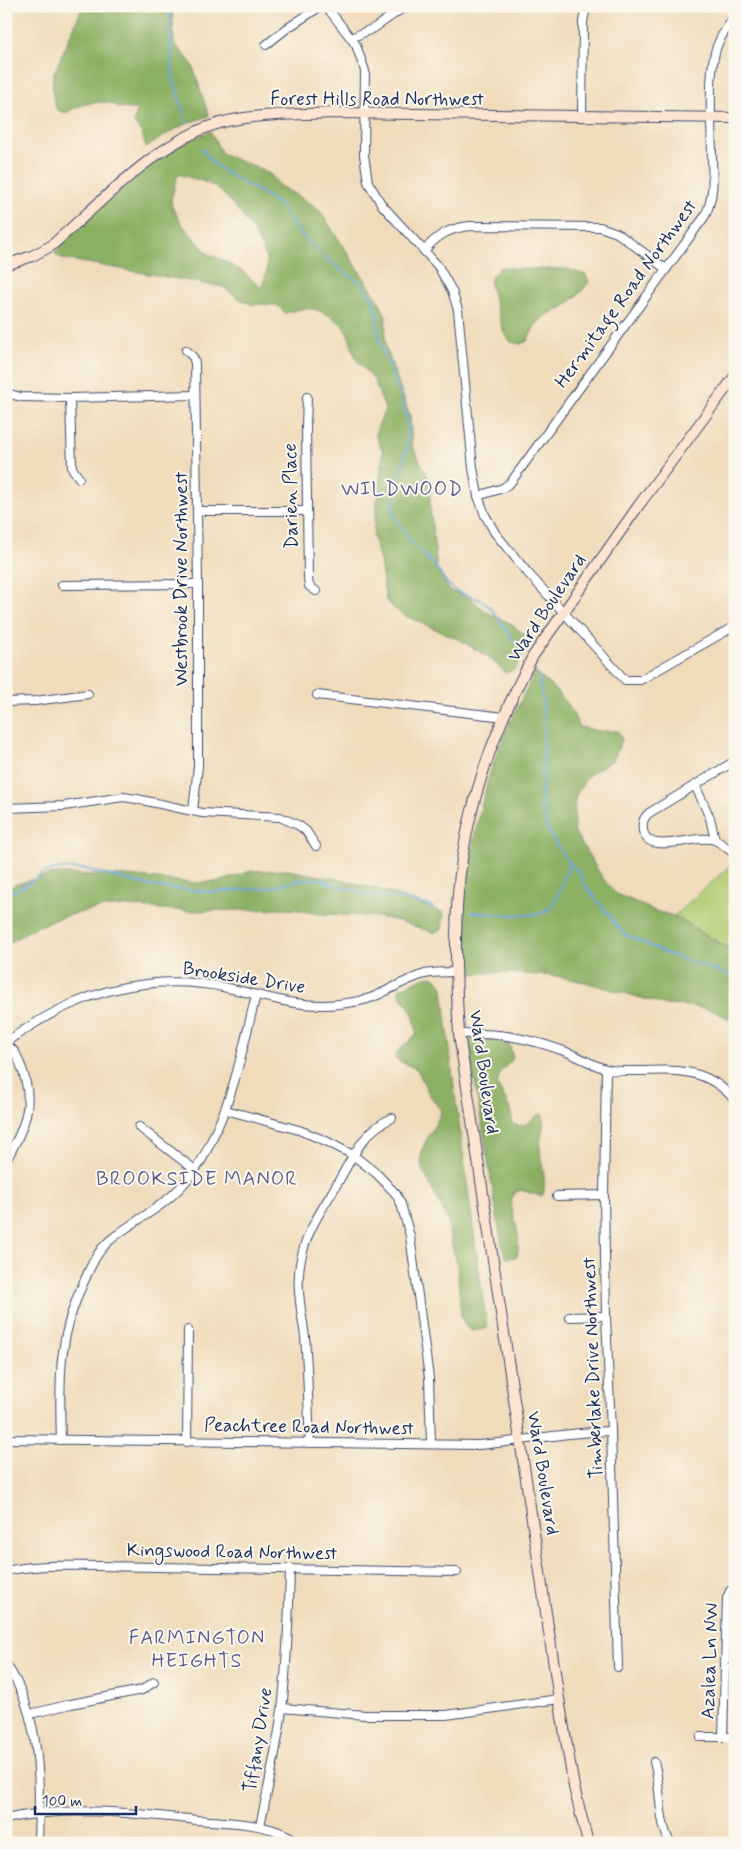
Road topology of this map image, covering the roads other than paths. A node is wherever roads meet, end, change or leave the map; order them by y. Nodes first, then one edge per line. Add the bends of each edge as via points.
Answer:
1 (321, 6) edge
2 (326, 6) edge
3 (406, 6) edge
4 (586, 6) edge
5 (735, 16) edge
6 (351, 38) junction
7 (266, 45) dead end
8 (365, 113) junction
9 (582, 117) junction
10 (711, 118) junction
11 (735, 118) edge
12 (425, 250) junction
13 (6, 265) edge
14 (666, 269) junction
15 (186, 350) dead end
16 (735, 376) edge
17 (6, 393) edge
18 (195, 395) junction
19 (307, 397) dead end
20 (70, 398) junction
21 (79, 478) dead end
22 (478, 496) junction
23 (197, 511) junction
24 (306, 511) junction
25 (198, 584) junction
26 (62, 586) dead end
27 (316, 592) dead end
28 (564, 611) junction
29 (734, 627) edge
30 (88, 694) dead end
31 (317, 695) dead end
32 (6, 702) edge
33 (504, 717) junction
34 (735, 761) edge
35 (695, 785) junction
36 (6, 808) edge
37 (193, 811) junction
38 (715, 840) junction
39 (316, 846) dead end
40 (735, 854) edge
41 (455, 972) junction
42 (256, 996) junction
43 (459, 1034) junction
44 (6, 1044) edge
45 (606, 1069) junction
46 (735, 1100) edge
47 (226, 1110) junction
48 (392, 1118) dead end
49 (139, 1127) dead end
50 (353, 1155) junction
51 (6, 1161) edge
52 (195, 1170) junction
53 (604, 1195) junction
54 (557, 1196) dead end
55 (606, 1316) junction
56 (569, 1317) dead end
57 (188, 1330) dead end
58 (612, 1431) junction
59 (6, 1439) edge
60 (61, 1440) junction
61 (521, 1441) junction
62 (187, 1442) junction
63 (310, 1443) junction
64 (431, 1444) junction
65 (290, 1568) junction
66 (6, 1571) edge
67 (457, 1572) dead end
68 (735, 1589) edge
69 (6, 1664) edge
70 (618, 1667) dead end
71 (154, 1682) dead end
72 (559, 1699) junction
73 (282, 1708) junction
74 (30, 1714) junction
75 (701, 1737) dead end
76 (723, 1737) junction
77 (735, 1737) edge
78 (654, 1762) dead end
79 (39, 1813) junction
80 (6, 1820) edge
81 (260, 1826) junction
82 (297, 1842) dead end
83 (38, 1843) edge
84 (588, 1843) edge
85 (670, 1843) edge

1 - 7 street
2 - 6 street
3 - 6 street via 374,28
4 - 9 street
5 - 10 street, Hermitage Road Northwest via 723,32 716,52
6 - 8 street via 365,71
8 - 9 main road, Forest Hills Road Northwest
8 - 12 street via 364,155 368,182 382,204
8 - 13 main road, Forest Hills Road Northwest via 252,117 196,132 149,160 51,246
9 - 10 main road, Forest Hills Road Northwest
10 - 11 main road, Forest Hills Road Northwest
10 - 14 street, Hermitage Road Northwest via 711,202 706,216
12 - 14 street via 443,233 457,227 600,227 616,232
12 - 22 street via 452,291 458,310
14 - 22 street, Hermitage Road Northwest via 511,482
15 - 18 street, Westbrook Drive Northwest via 195,363
16 - 28 main road, Ward Boulevard
17 - 20 street via 21,397
18 - 20 street
18 - 23 street, Westbrook Drive Northwest
19 - 24 street, Darien Place
20 - 21 street via 72,468
22 - 28 street via 485,515 503,544
23 - 24 street
23 - 25 street, Westbrook Drive Northwest
24 - 27 street, Darien Place via 309,586
25 - 26 street
25 - 37 street, Westbrook Drive Northwest via 198,766
28 - 29 street via 618,673 625,680 634,681
28 - 33 main road, Ward Boulevard via 533,656
30 - 32 street
31 - 33 street
33 - 41 main road, Ward Boulevard via 478,790 465,848 458,892
34 - 35 street
35 - 38 street via 710,818
35 - 38 street via 649,813 642,826 646,838 653,842 672,843
36 - 37 street via 64,806 123,797
37 - 39 street via 280,817 306,831
38 - 40 street
41 - 42 street, Brookside Drive via 426,974 373,997 339,1004 298,1004
41 - 43 main road, Ward Boulevard
42 - 44 street, Brookside Drive via 198,984 155,983 126,987 72,1003 38,1021
42 - 47 street
43 - 45 street via 495,1033 516,1037
43 - 61 main road, Ward Boulevard
44 - 51 street via 14,1050 26,1078 29,1105 23,1128
45 - 46 street via 696,1073 718,1084
45 - 53 street, Timberlake Drive Northwest
47 - 50 street via 298,1130
47 - 52 street
48 - 50 street via 367,1134
49 - 52 street
50 - 63 street via 304,1248 298,1272
50 - 64 street via 396,1194 407,1223 429,1378
52 - 60 street via 164,1202 117,1235 96,1255 68,1318 59,1394
53 - 54 street
53 - 55 street, Timberlake Drive Northwest
55 - 56 street
55 - 58 street, Timberlake Drive Northwest
57 - 62 street
58 - 61 street, Peachtree Road Northwest
58 - 70 street, Timberlake Drive Northwest
59 - 60 street, Peachtree Road Northwest
60 - 62 street, Peachtree Road Northwest
61 - 64 street, Peachtree Road Northwest via 479,1445
61 - 72 main road, Ward Boulevard
62 - 63 street, Peachtree Road Northwest
63 - 64 street, Peachtree Road Northwest
65 - 66 street, Kingswood Road Northwest via 40,1566
65 - 67 street, Kingswood Road Northwest
65 - 73 street, Tiffany Drive
68 - 76 street, Azalea Ln NW via 726,1598
69 - 74 street via 20,1687
71 - 74 street via 142,1690
72 - 73 street via 446,1715 365,1715
72 - 84 main road, Ward Boulevard via 574,1787
73 - 81 street, Tiffany Drive
74 - 79 street via 36,1745
75 - 76 street
76 - 77 street
78 - 85 street via 660,1813
79 - 80 street
79 - 81 street via 114,1812
79 - 83 street
81 - 82 street

